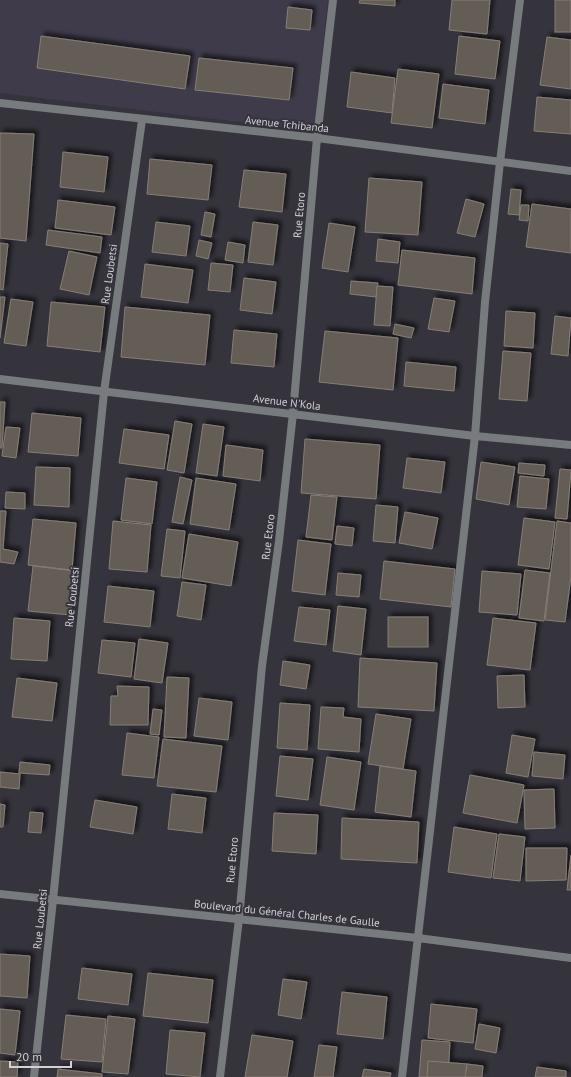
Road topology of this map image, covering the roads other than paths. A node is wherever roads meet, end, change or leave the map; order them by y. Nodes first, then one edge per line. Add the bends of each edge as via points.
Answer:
1 (333, 0) edge
2 (520, 0) edge
3 (0, 103) edge
4 (142, 120) junction
5 (317, 138) junction
6 (500, 162) junction
7 (571, 171) edge
8 (0, 379) edge
9 (104, 392) junction
10 (293, 413) junction
11 (475, 436) junction
12 (571, 445) edge
13 (0, 894) edge
14 (53, 900) junction
15 (239, 919) junction
16 (418, 938) junction
17 (571, 958) edge
18 (34, 1077) edge
19 (220, 1077) edge
20 (402, 1077) edge

1 - 5 street, Rue Etoro
2 - 6 street
3 - 4 street, Avenue Tchibanda
4 - 5 street, Avenue Tchibanda
4 - 9 street, Rue Loubetsi
5 - 6 street, Avenue Tchibanda
5 - 10 street, Rue Etoro
6 - 7 street, Avenue Tchibanda
6 - 11 street
8 - 9 street, Avenue N'Kola
9 - 10 street, Avenue N'Kola
9 - 14 street, Rue Loubetsi
10 - 11 street, Avenue N'Kola
10 - 15 street, Rue Etoro via 262,666
11 - 12 street, Avenue N'Kola
11 - 16 street
13 - 14 street, Boulevard du Général Charles de Gaulle
14 - 15 street, Boulevard du Général Charles de Gaulle
14 - 18 street, Rue Loubetsi
15 - 16 street, Boulevard du Général Charles de Gaulle
15 - 19 street, Rue Etoro
16 - 17 street, Boulevard du Général Charles de Gaulle
16 - 20 street

